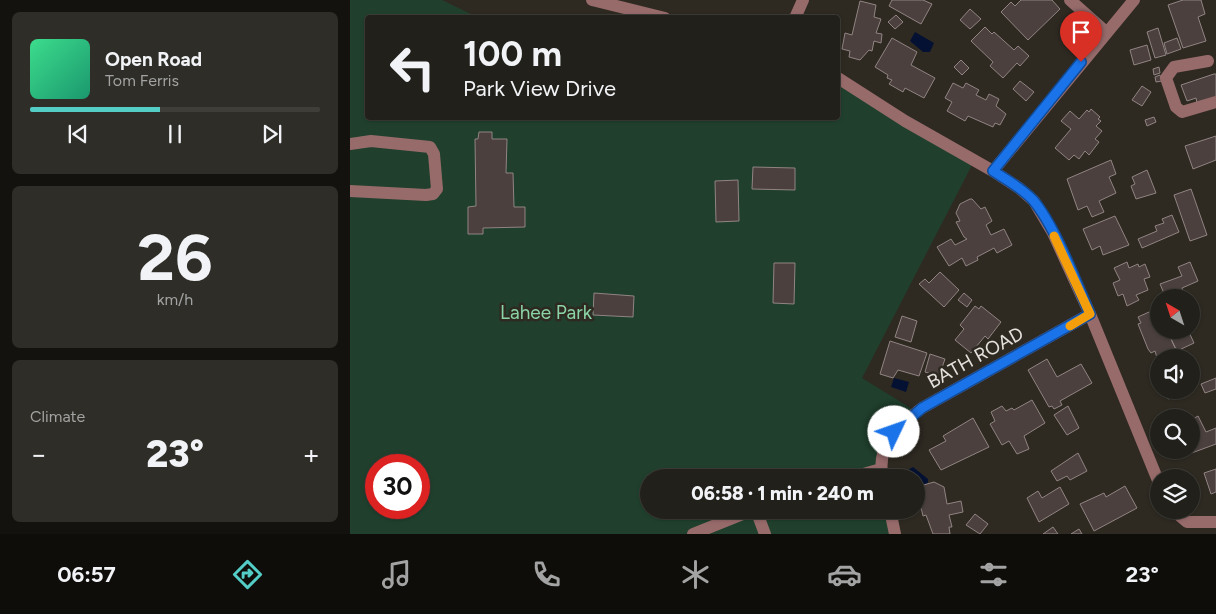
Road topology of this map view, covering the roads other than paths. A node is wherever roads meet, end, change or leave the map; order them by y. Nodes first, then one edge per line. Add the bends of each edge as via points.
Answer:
1 (592, 0) edge
2 (803, 0) edge
3 (1070, 0) edge
4 (1134, 0) edge
5 (652, 15) edge
6 (797, 15) edge
7 (1106, 32) junction
8 (1208, 61) dead end
9 (840, 79) edge
10 (1216, 102) edge
11 (350, 144) edge
12 (993, 171) junction
13 (350, 191) edge
14 (1090, 314) junction
15 (883, 469) edge
16 (1153, 469) edge
17 (731, 519) edge
18 (758, 519) edge
19 (892, 519) edge
20 (1184, 519) edge
21 (1216, 522) edge
22 (764, 532) edge
23 (693, 534) edge
24 (751, 534) edge
25 (895, 534) edge

1 - 5 street
2 - 6 street
3 - 7 street
4 - 7 street
7 - 12 street
8 - 10 street via 1174,67 1166,78 1176,107 1182,112
9 - 12 street
11 - 13 street via 371,142 430,146 434,154 437,189 426,195
12 - 14 street via 1027,194 1038,207
14 - 15 street, BATH ROAD via 905,420 886,442
14 - 16 street
17 - 23 street
18 - 22 street
19 - 25 street
20 - 21 street via 1187,522
22 - 24 street

